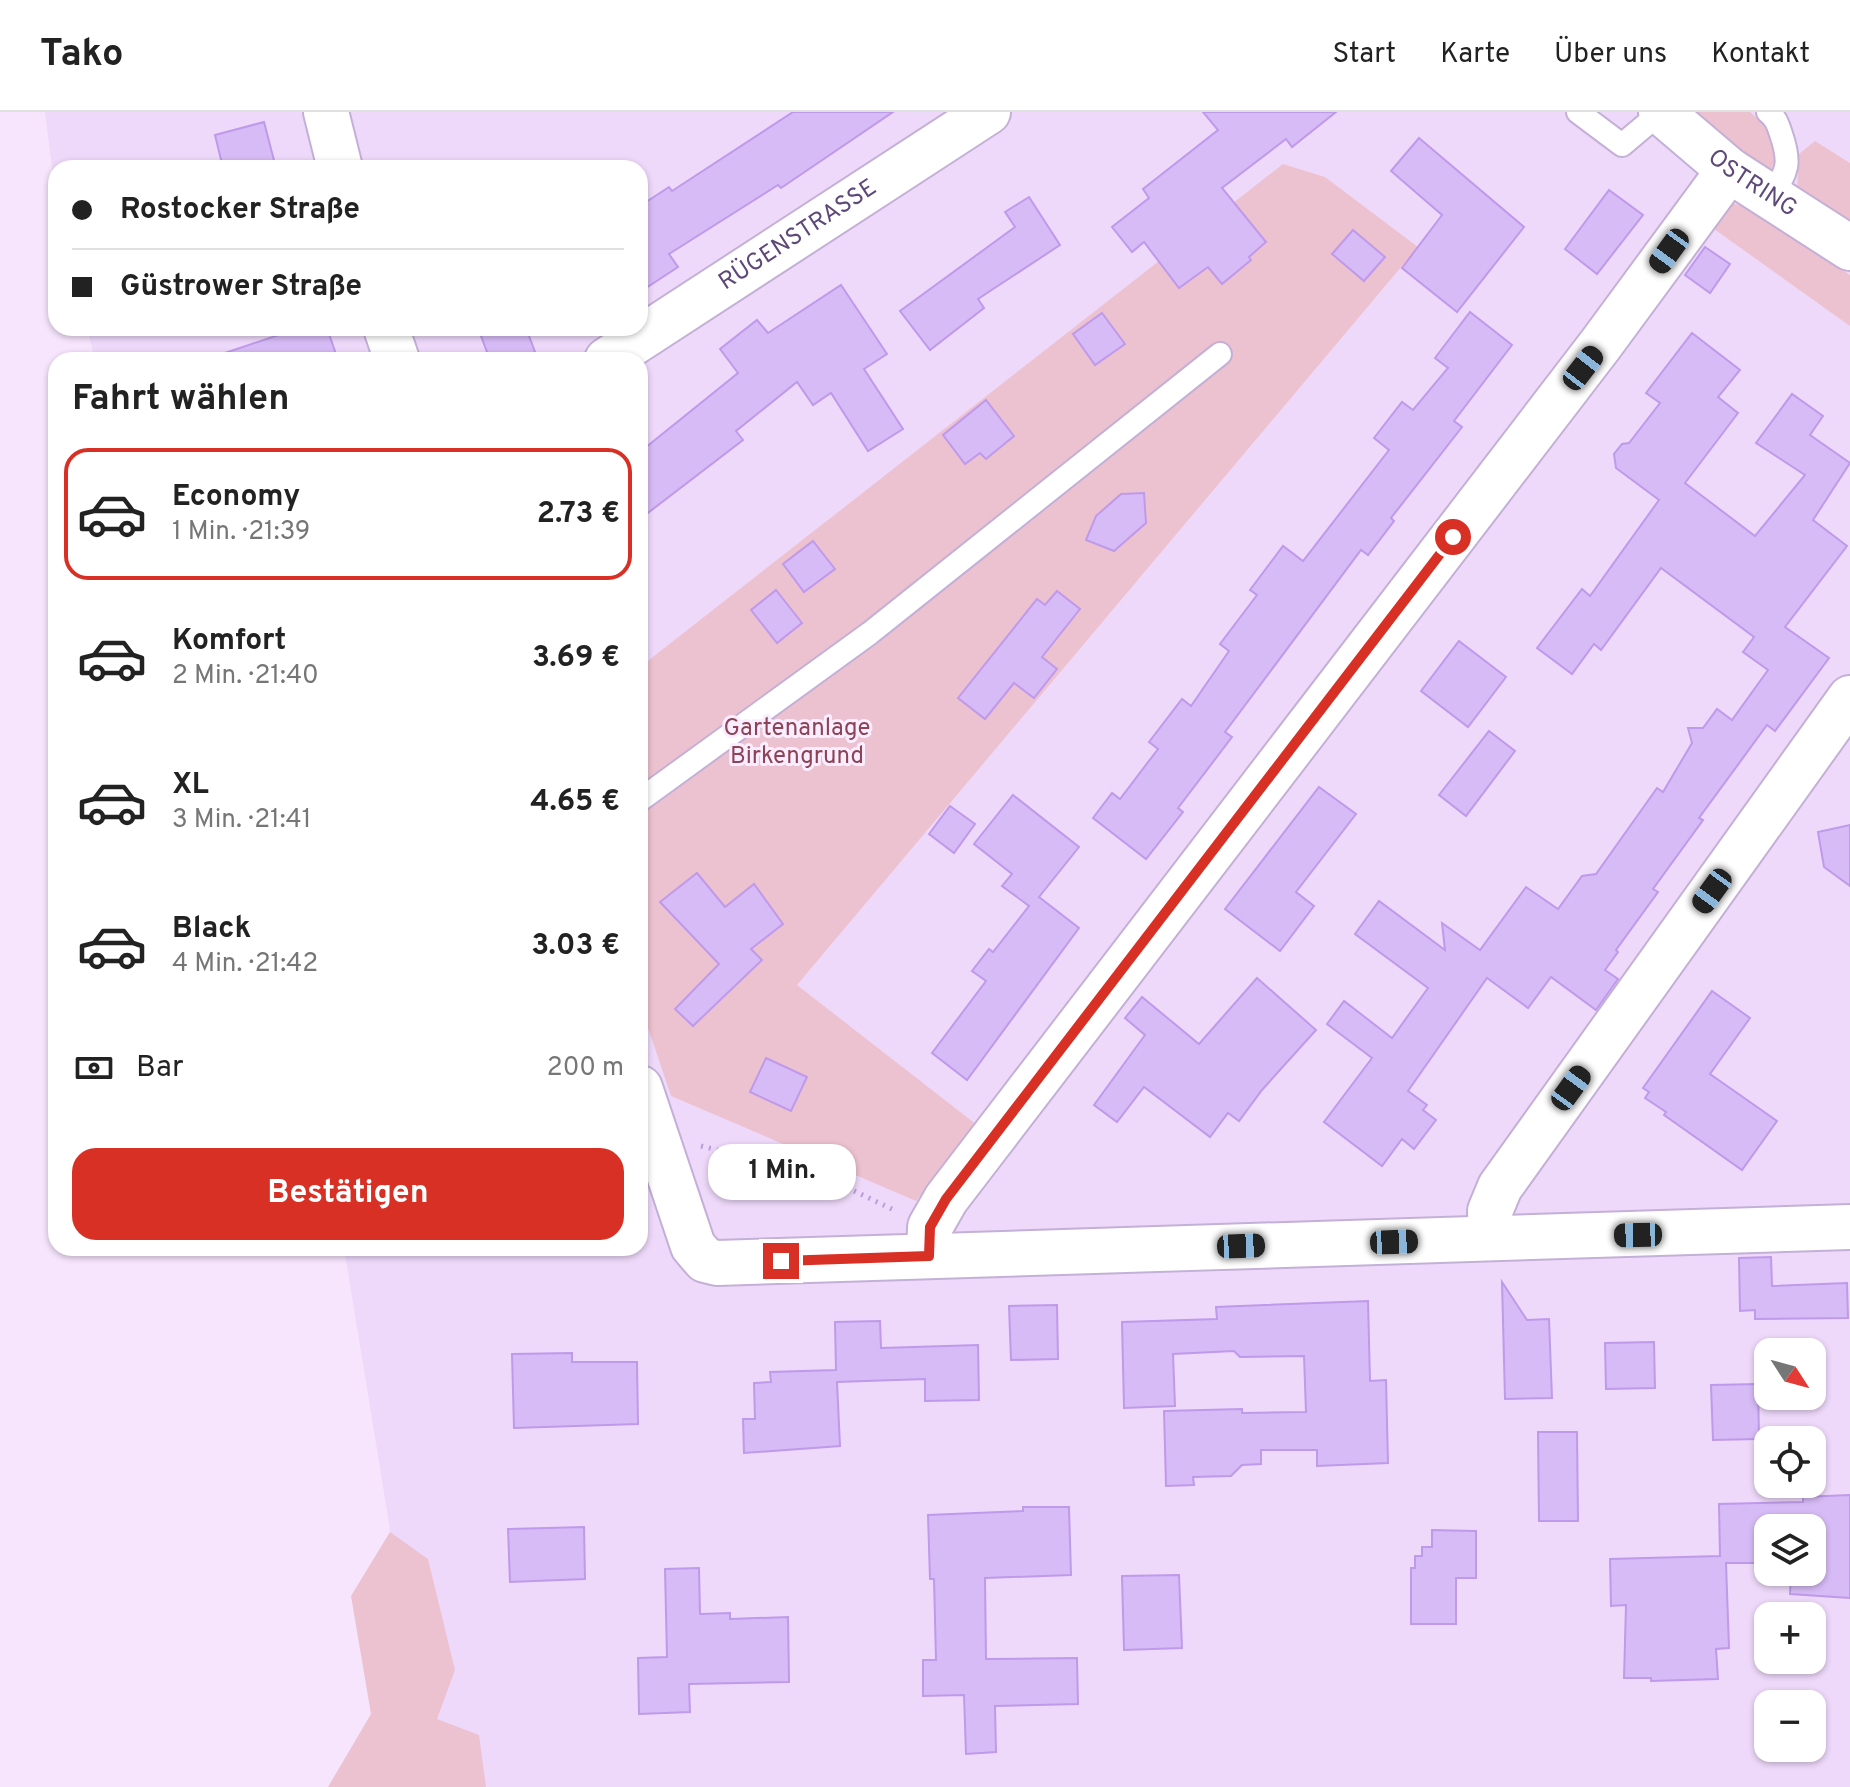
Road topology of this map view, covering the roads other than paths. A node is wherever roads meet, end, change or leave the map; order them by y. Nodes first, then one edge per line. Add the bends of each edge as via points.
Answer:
1 (326, 112) edge
2 (988, 112) edge
3 (1578, 112) edge
4 (1661, 112) edge
5 (1768, 112) edge
6 (338, 160) edge
7 (1729, 170) junction
8 (1771, 196) junction
9 (1850, 248) edge
10 (648, 333) edge
11 (644, 336) edge
12 (619, 352) edge
13 (1220, 354) dead end
14 (1850, 698) edge
15 (648, 794) edge
16 (648, 1112) edge
17 (1850, 1227) edge
18 (1491, 1238) junction
19 (929, 1241) junction

1 - 6 street
2 - 10 street, RÜGENSTRASSE
3 - 4 lane via 1622,145
4 - 7 street, OSTRING
5 - 8 lane via 1775,117 1789,158
7 - 8 street, OSTRING
7 - 19 street via 946,1199
8 - 9 street, OSTRING
11 - 12 street, RÜGENSTRASSE
13 - 15 lane via 870,633
14 - 18 street via 1500,1187 1490,1211
16 - 19 street via 693,1246 705,1260 717,1263
17 - 18 street
18 - 19 street

